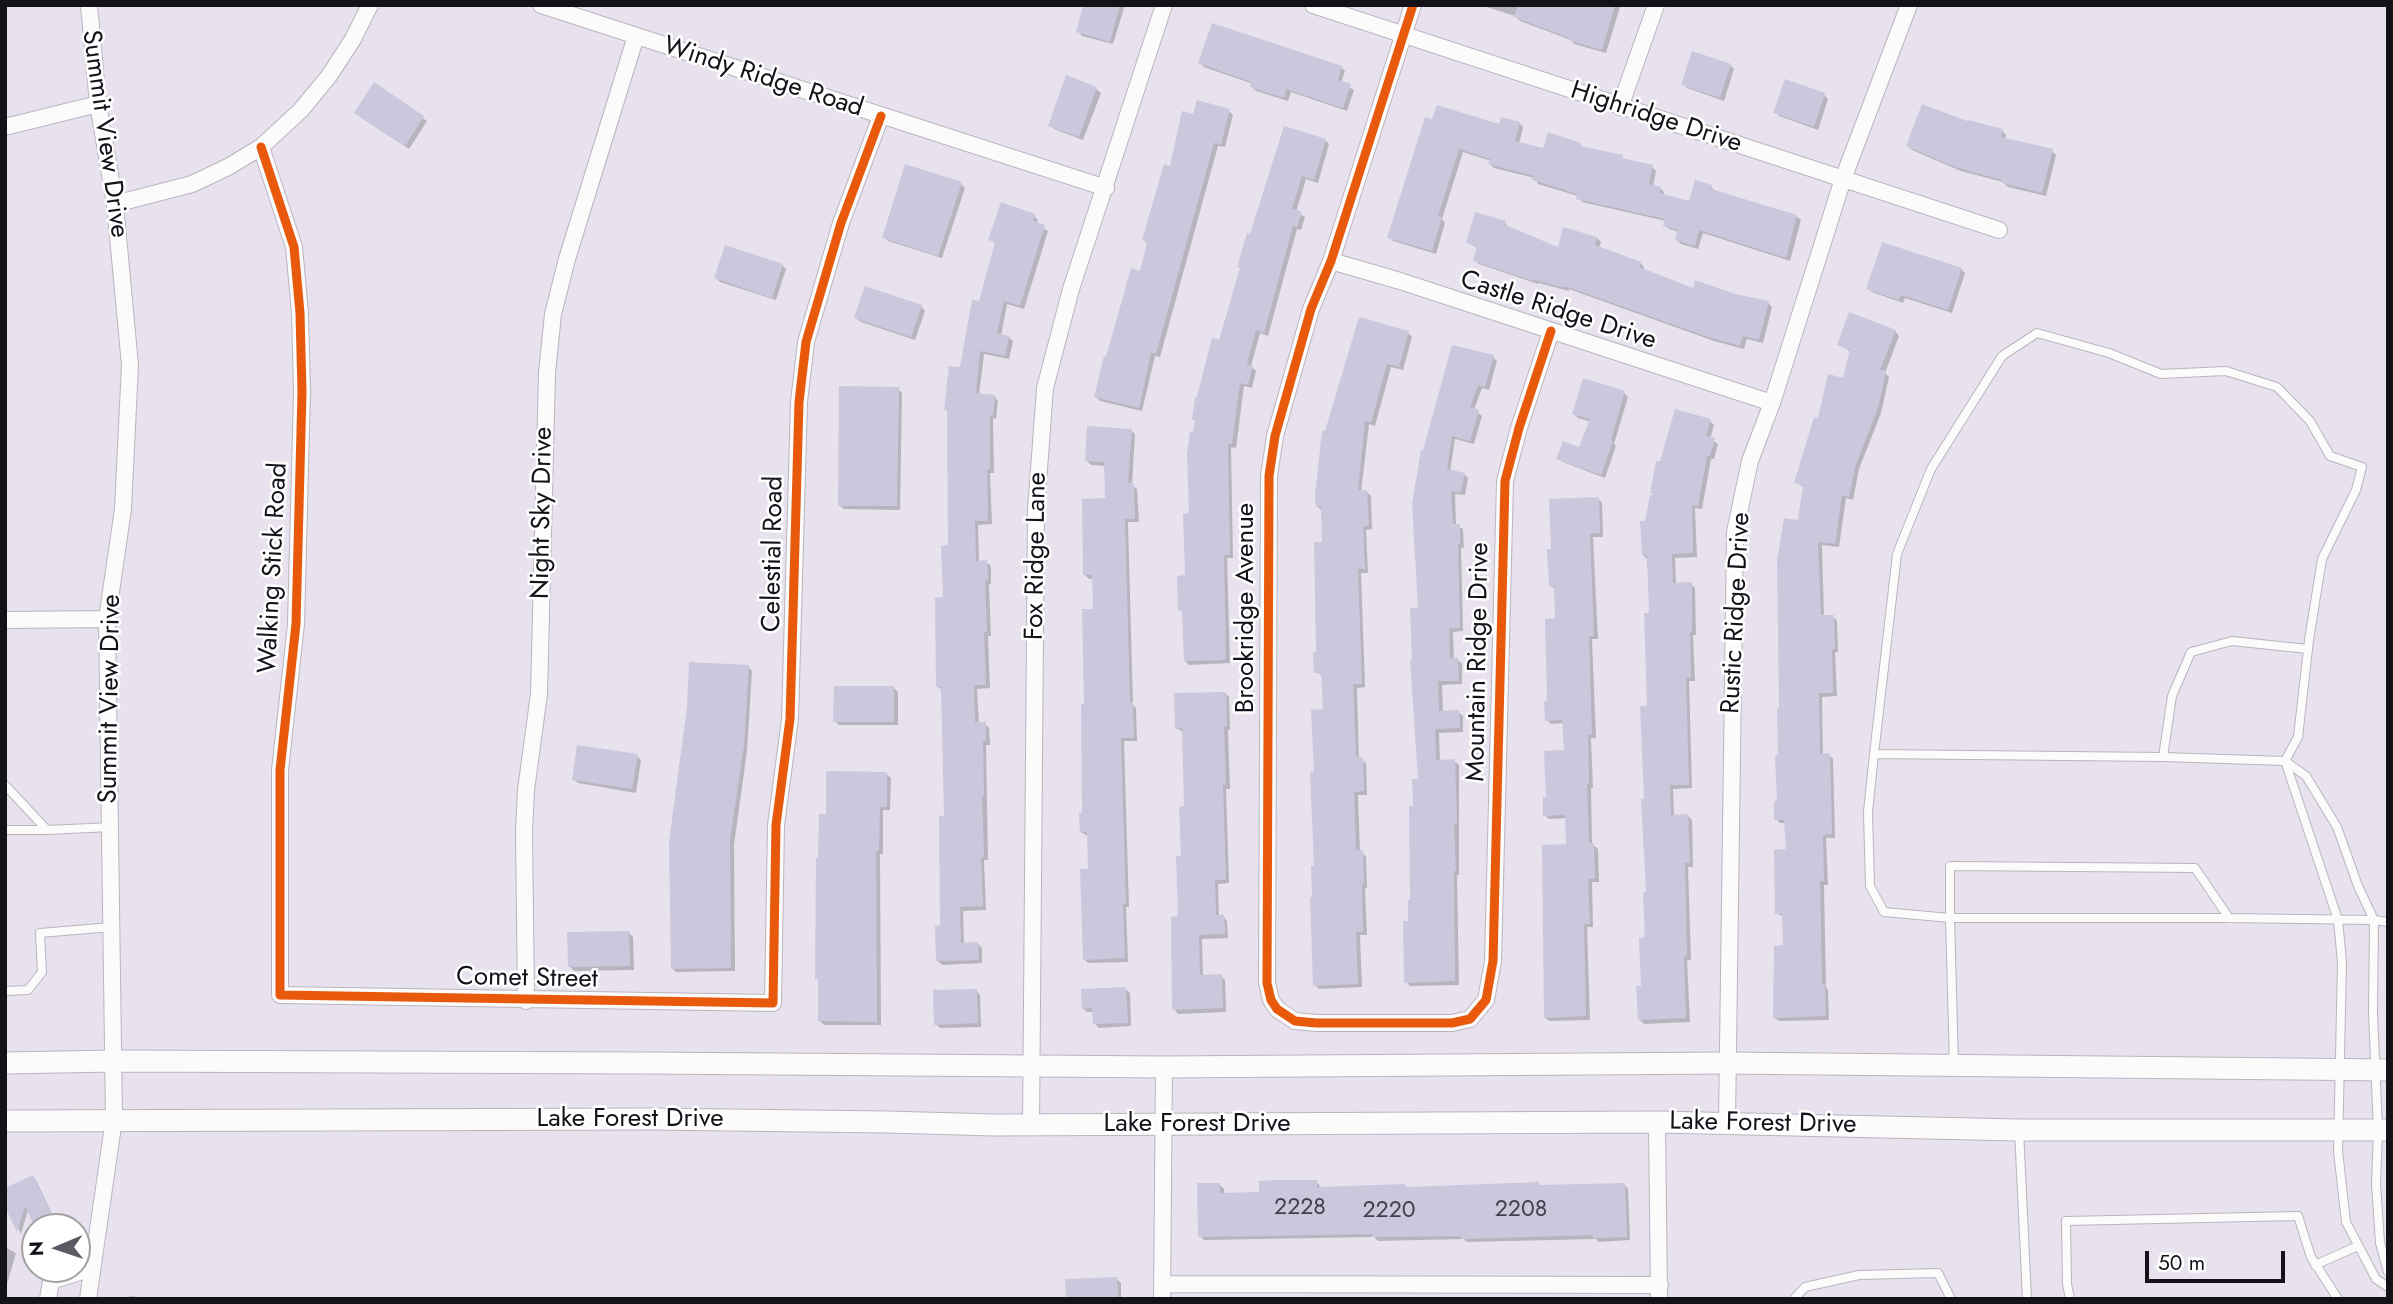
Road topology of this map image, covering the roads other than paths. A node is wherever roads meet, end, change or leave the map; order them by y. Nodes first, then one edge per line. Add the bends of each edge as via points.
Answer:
1 (89, 5) edge
2 (370, 5) edge
3 (541, 5) edge
4 (1164, 5) edge
5 (1313, 5) edge
6 (1413, 5) edge
7 (1656, 5) edge
8 (1909, 5) edge
9 (1403, 35) junction
10 (636, 36) junction
11 (98, 104) junction
12 (1620, 107) junction
13 (881, 116) junction
14 (5, 127) edge
15 (261, 147) junction
16 (1843, 179) junction
17 (1106, 188) junction
18 (115, 204) junction
19 (1999, 230) dead end
20 (1331, 261) junction
21 (1551, 331) junction
22 (1772, 403) junction
23 (107, 619) junction
24 (5, 620) edge
25 (2308, 649) junction
26 (1874, 754) junction
27 (2163, 757) junction
28 (2285, 761) junction
29 (5, 785) edge
30 (110, 827) junction
31 (5, 830) edge
32 (47, 830) junction
33 (1950, 918) junction
34 (2229, 918) junction
35 (2338, 920) junction
36 (2374, 920) junction
37 (2388, 922) edge
38 (112, 927) junction
39 (5, 990) edge
40 (280, 995) joint
41 (1486, 1000) joint
42 (526, 1001) junction
43 (773, 1003) joint
44 (114, 1062) junction
45 (5, 1063) edge
46 (1727, 1063) junction
47 (1954, 1065) junction
48 (1032, 1067) junction
49 (1164, 1067) junction
50 (2341, 1070) junction
51 (2382, 1070) edge
52 (114, 1119) junction
53 (5, 1122) edge
54 (1657, 1122) junction
55 (1727, 1123) junction
56 (1031, 1125) junction
57 (1163, 1125) junction
58 (2019, 1130) junction
59 (2338, 1130) junction
60 (2383, 1130) edge
61 (2358, 1246) junction
62 (2315, 1265) junction
63 (92, 1268) junction
64 (2388, 1272) edge
65 (2388, 1287) edge
66 (1162, 1291) edge
67 (1660, 1292) edge
68 (48, 1299) edge
69 (88, 1299) edge
70 (1794, 1299) edge
71 (1951, 1299) edge
72 (2027, 1299) edge
73 (2070, 1299) edge
74 (2338, 1299) edge

1 - 11 street, Summit View Drive
2 - 15 street via 329,76
3 - 10 street, Windy Ridge Road
4 - 17 street, Fox Ridge Lane
5 - 9 street, Highridge Drive
6 - 9 street, Brookridge Avenue
7 - 12 street
8 - 16 street, Rustic Ridge Drive
9 - 12 street, Highridge Drive
9 - 20 street, Brookridge Avenue
10 - 13 street, Windy Ridge Road
10 - 42 street, Night Sky Drive via 553,314 547,373 538,694 524,817
11 - 14 street
11 - 18 street, Summit View Drive
12 - 16 street, Highridge Drive
13 - 17 street, Windy Ridge Road
13 - 43 street, Celestial Road via 841,223 806,342 800,390 790,719 776,825
15 - 18 street via 192,184
15 - 40 street, Walking Stick Road via 294,247 301,352 296,624 280,770
16 - 19 street, Highridge Drive
16 - 22 street, Rustic Ridge Drive
17 - 48 street, Fox Ridge Lane via 1071,289 1045,388 1036,510
18 - 23 street, Summit View Drive via 130,365 123,509
20 - 21 street, Castle Ridge Drive
20 - 41 street, Brookridge Avenue via 1304,333 1275,436 1269,476 1267,983 1271,1000 1284,1016 1315,1023 1452,1023 1470,1019
21 - 22 street, Castle Ridge Drive
21 - 41 street, Mountain Ridge Drive via 1504,481 1493,961
22 - 46 street, Rustic Ridge Drive via 1750,461 1735,532
23 - 24 street
23 - 30 street, Summit View Drive
25 - 26 lane via 2322,559 2356,490 2362,467 2330,456 2310,421 2277,387 2226,371 2161,374 2109,353 2037,333 2002,356 1931,469 1897,554
25 - 27 lane via 2232,642 2191,652 2172,696
25 - 28 lane via 2298,737
26 - 27 lane
26 - 33 lane via 1868,812 1870,886 1884,912
27 - 28 lane
28 - 35 lane
28 - 36 lane via 2306,776 2337,827
29 - 32 lane
30 - 32 lane
30 - 38 street, Summit View Drive
31 - 32 lane
33 - 34 lane
33 - 34 lane via 1950,866 2195,868
33 - 47 lane
34 - 35 lane
35 - 36 lane
35 - 50 lane
36 - 37 lane
36 - 51 lane via 2372,1013
38 - 39 lane via 40,933 42,972 28,990
38 - 44 street, Summit View Drive
40 - 42 street, Comet Street
42 - 43 street, Comet Street
44 - 45 main road
44 - 48 main road
44 - 52 street, Summit View Drive
46 - 47 main road
46 - 49 main road
46 - 55 street, Rustic Ridge Drive
47 - 50 main road
48 - 49 main road
48 - 56 street, Fox Ridge Lane
49 - 57 street
50 - 51 main road
50 - 59 lane
51 - 60 lane
52 - 53 main road, Lake Forest Drive
52 - 56 main road, Lake Forest Drive via 652,1119
52 - 63 street, Summit View Drive
54 - 55 main road, Lake Forest Drive
54 - 57 main road, Lake Forest Drive
54 - 67 street
55 - 58 main road, Lake Forest Drive
56 - 57 main road, Lake Forest Drive
57 - 66 street
58 - 59 main road, Lake Forest Drive
58 - 72 lane
59 - 60 main road, Lake Forest Drive
59 - 61 lane via 2346,1222
60 - 64 lane via 2376,1184 2380,1243
61 - 62 lane
61 - 65 lane via 2376,1279
62 - 73 lane via 2298,1216 2066,1221
62 - 74 lane
63 - 68 street via 51,1281
63 - 69 street, Summit View Drive
66 - 67 street
70 - 71 lane via 1805,1287 1859,1275 1938,1273

